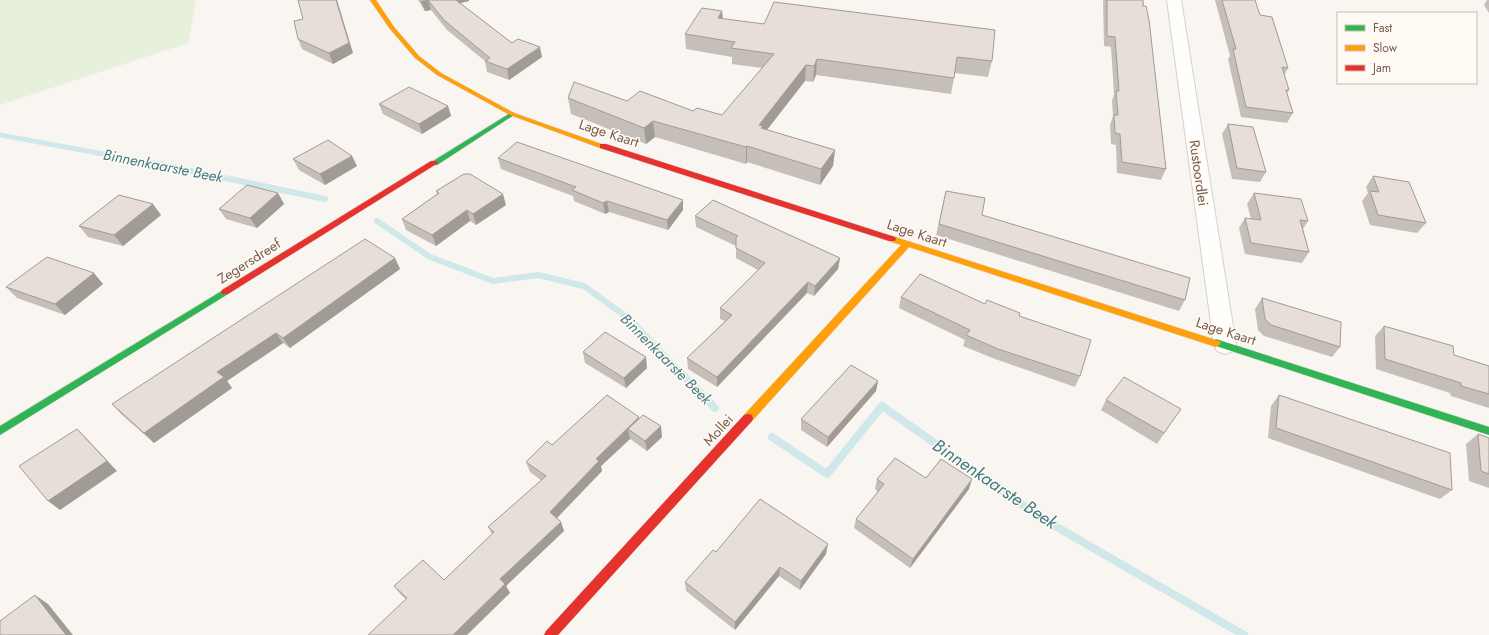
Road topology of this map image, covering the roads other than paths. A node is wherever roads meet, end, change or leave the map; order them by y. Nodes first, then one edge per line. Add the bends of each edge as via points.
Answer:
1 (373, 0) edge
2 (1174, 0) edge
3 (512, 114) junction
4 (906, 245) junction
5 (1225, 345) junction
6 (0, 431) edge
7 (1489, 431) edge
8 (550, 635) edge

1 - 3 street, Lage Kaart via 392,28 417,57 439,74
2 - 5 street, Rustoordlei
3 - 4 street, Lage Kaart via 565,134
3 - 6 street, Zegersdreef
4 - 5 street, Lage Kaart
4 - 8 street, Mollei
5 - 7 street, Lage Kaart

